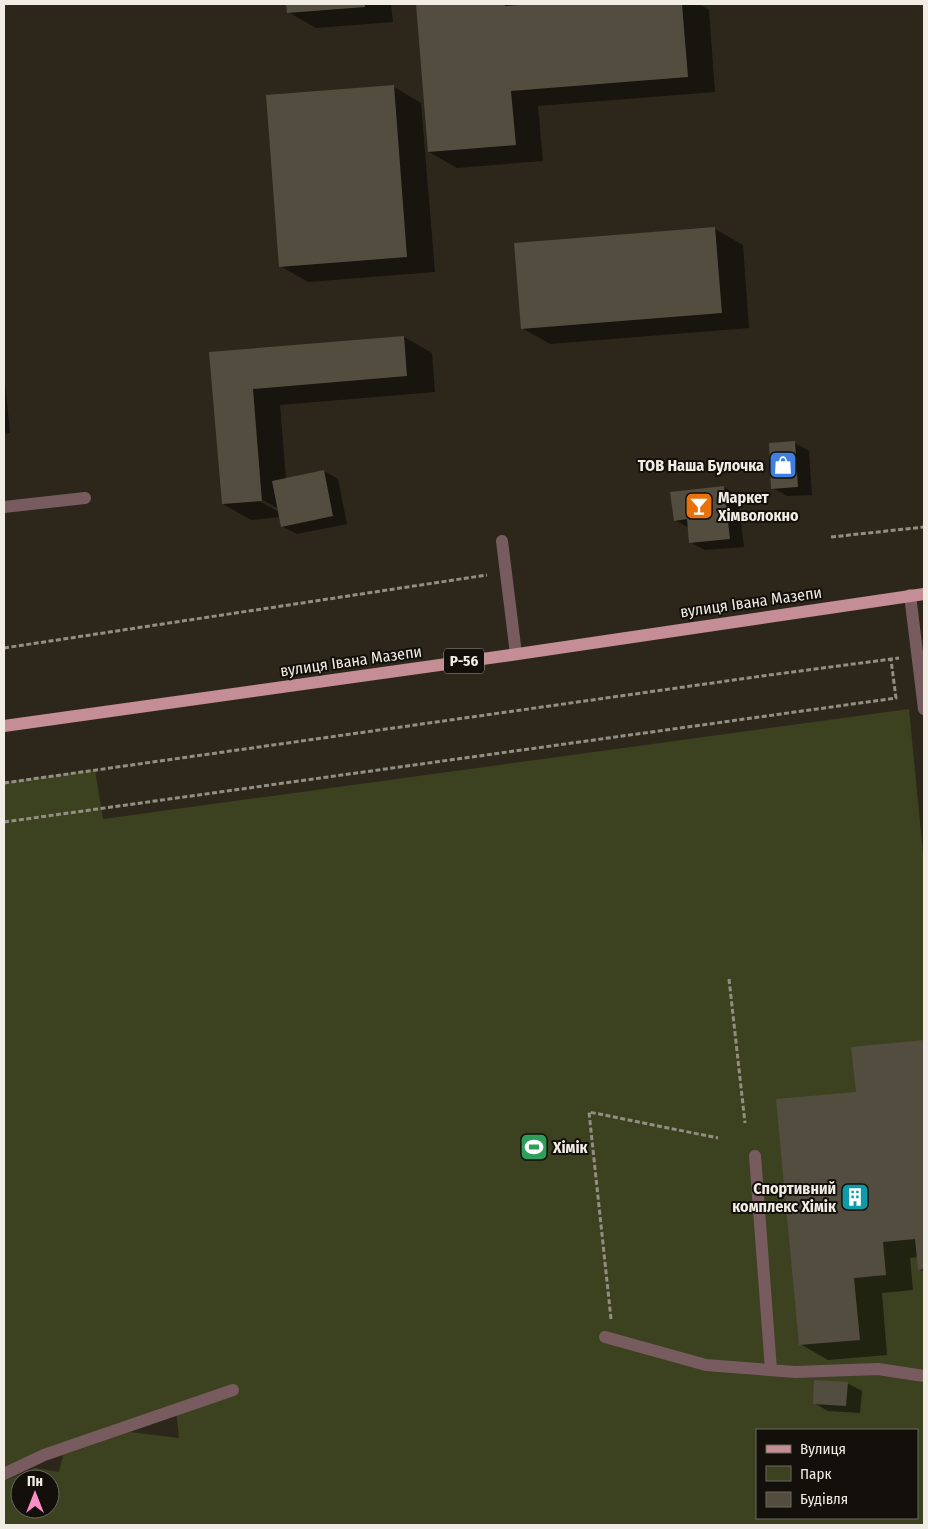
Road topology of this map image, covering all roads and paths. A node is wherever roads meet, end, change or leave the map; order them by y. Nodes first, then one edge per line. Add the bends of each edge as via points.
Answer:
1 (85, 498) dead end
2 (4, 507) edge
3 (924, 527) edge
4 (831, 537) dead end
5 (502, 541) dead end
6 (505, 572) junction
7 (924, 594) edge
8 (910, 595) junction
9 (4, 648) edge
10 (516, 654) junction
11 (918, 656) junction
12 (891, 660) junction
13 (924, 709) edge
14 (4, 726) edge
15 (4, 783) edge
16 (4, 822) edge
17 (729, 979) dead end
18 (744, 1122) dead end
19 (718, 1138) dead end
20 (755, 1156) dead end
21 (609, 1339) joint
22 (771, 1370) junction
23 (924, 1376) edge
24 (233, 1390) dead end
25 (4, 1474) edge

1 - 2 lane
3 - 4 path
5 - 6 lane
6 - 9 path
6 - 10 lane
7 - 8 main road, вулиця Івана Мазепи / Р-56
8 - 10 main road, вулиця Івана Мазепи / Р-56
8 - 11 lane
10 - 14 main road, вулиця Івана Мазепи / Р-56
11 - 12 path
11 - 13 lane
12 - 15 path
12 - 16 path via 896,698
17 - 18 path
19 - 21 path via 589,1112
20 - 22 lane
21 - 22 lane via 706,1364
22 - 23 lane via 878,1369
24 - 25 lane via 44,1455

